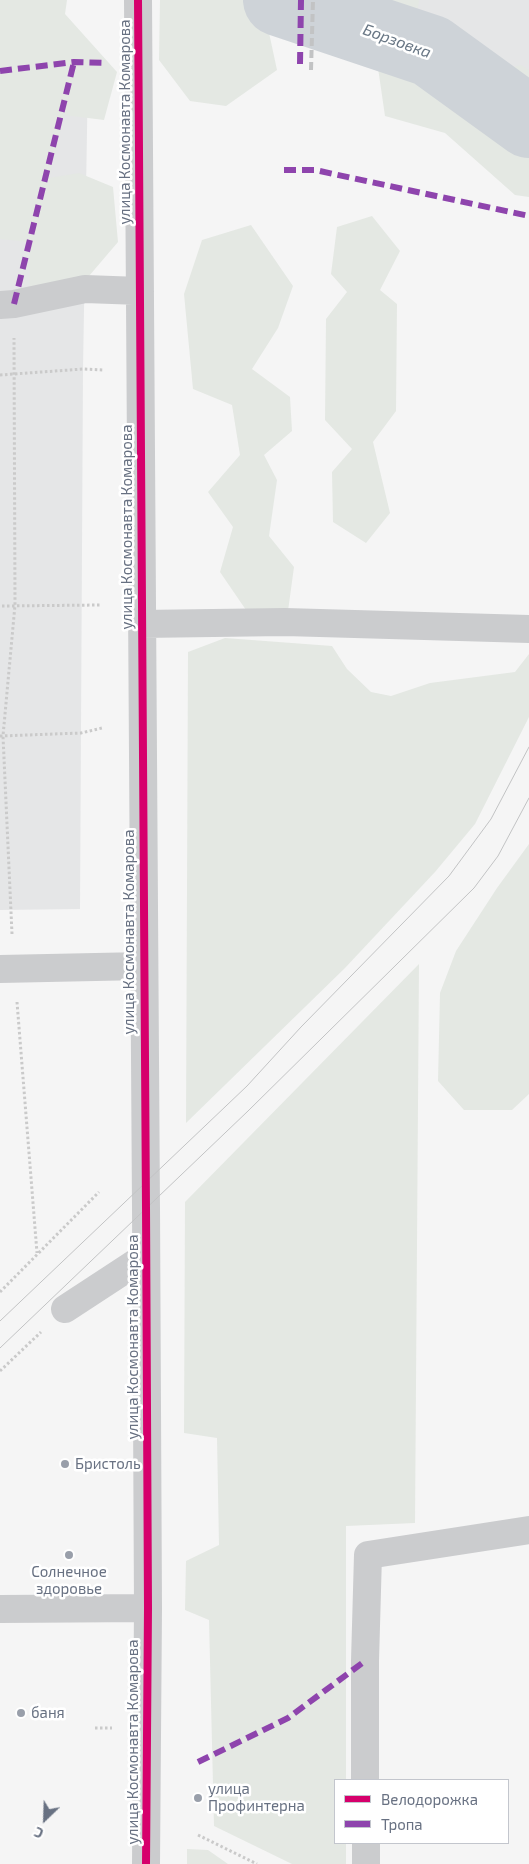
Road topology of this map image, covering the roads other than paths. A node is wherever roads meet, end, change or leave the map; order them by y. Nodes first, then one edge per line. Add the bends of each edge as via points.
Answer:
1 (138, 0) edge
2 (140, 291) junction
3 (7, 304) edge
4 (141, 624) junction
5 (529, 629) edge
6 (143, 966) junction
7 (7, 969) edge
8 (146, 1256) junction
9 (65, 1309) road end
10 (529, 1530) edge
11 (148, 1608) junction
12 (0, 1609) edge
13 (365, 1779) edge
14 (366, 1844) edge
15 (146, 1864) edge
16 (366, 1864) edge

1 - 2 street, улица Космонавта Комарова
2 - 3 street via 85,289
2 - 4 street, улица Космонавта Комарова
4 - 5 street via 285,622
4 - 6 street, улица Космонавта Комарова
6 - 7 street
6 - 8 street, улица Космонавта Комарова
8 - 9 street
8 - 11 street, улица Космонавта Комарова
10 - 13 street via 368,1555
11 - 12 street
11 - 15 street, улица Космонавта Комарова
14 - 16 street

